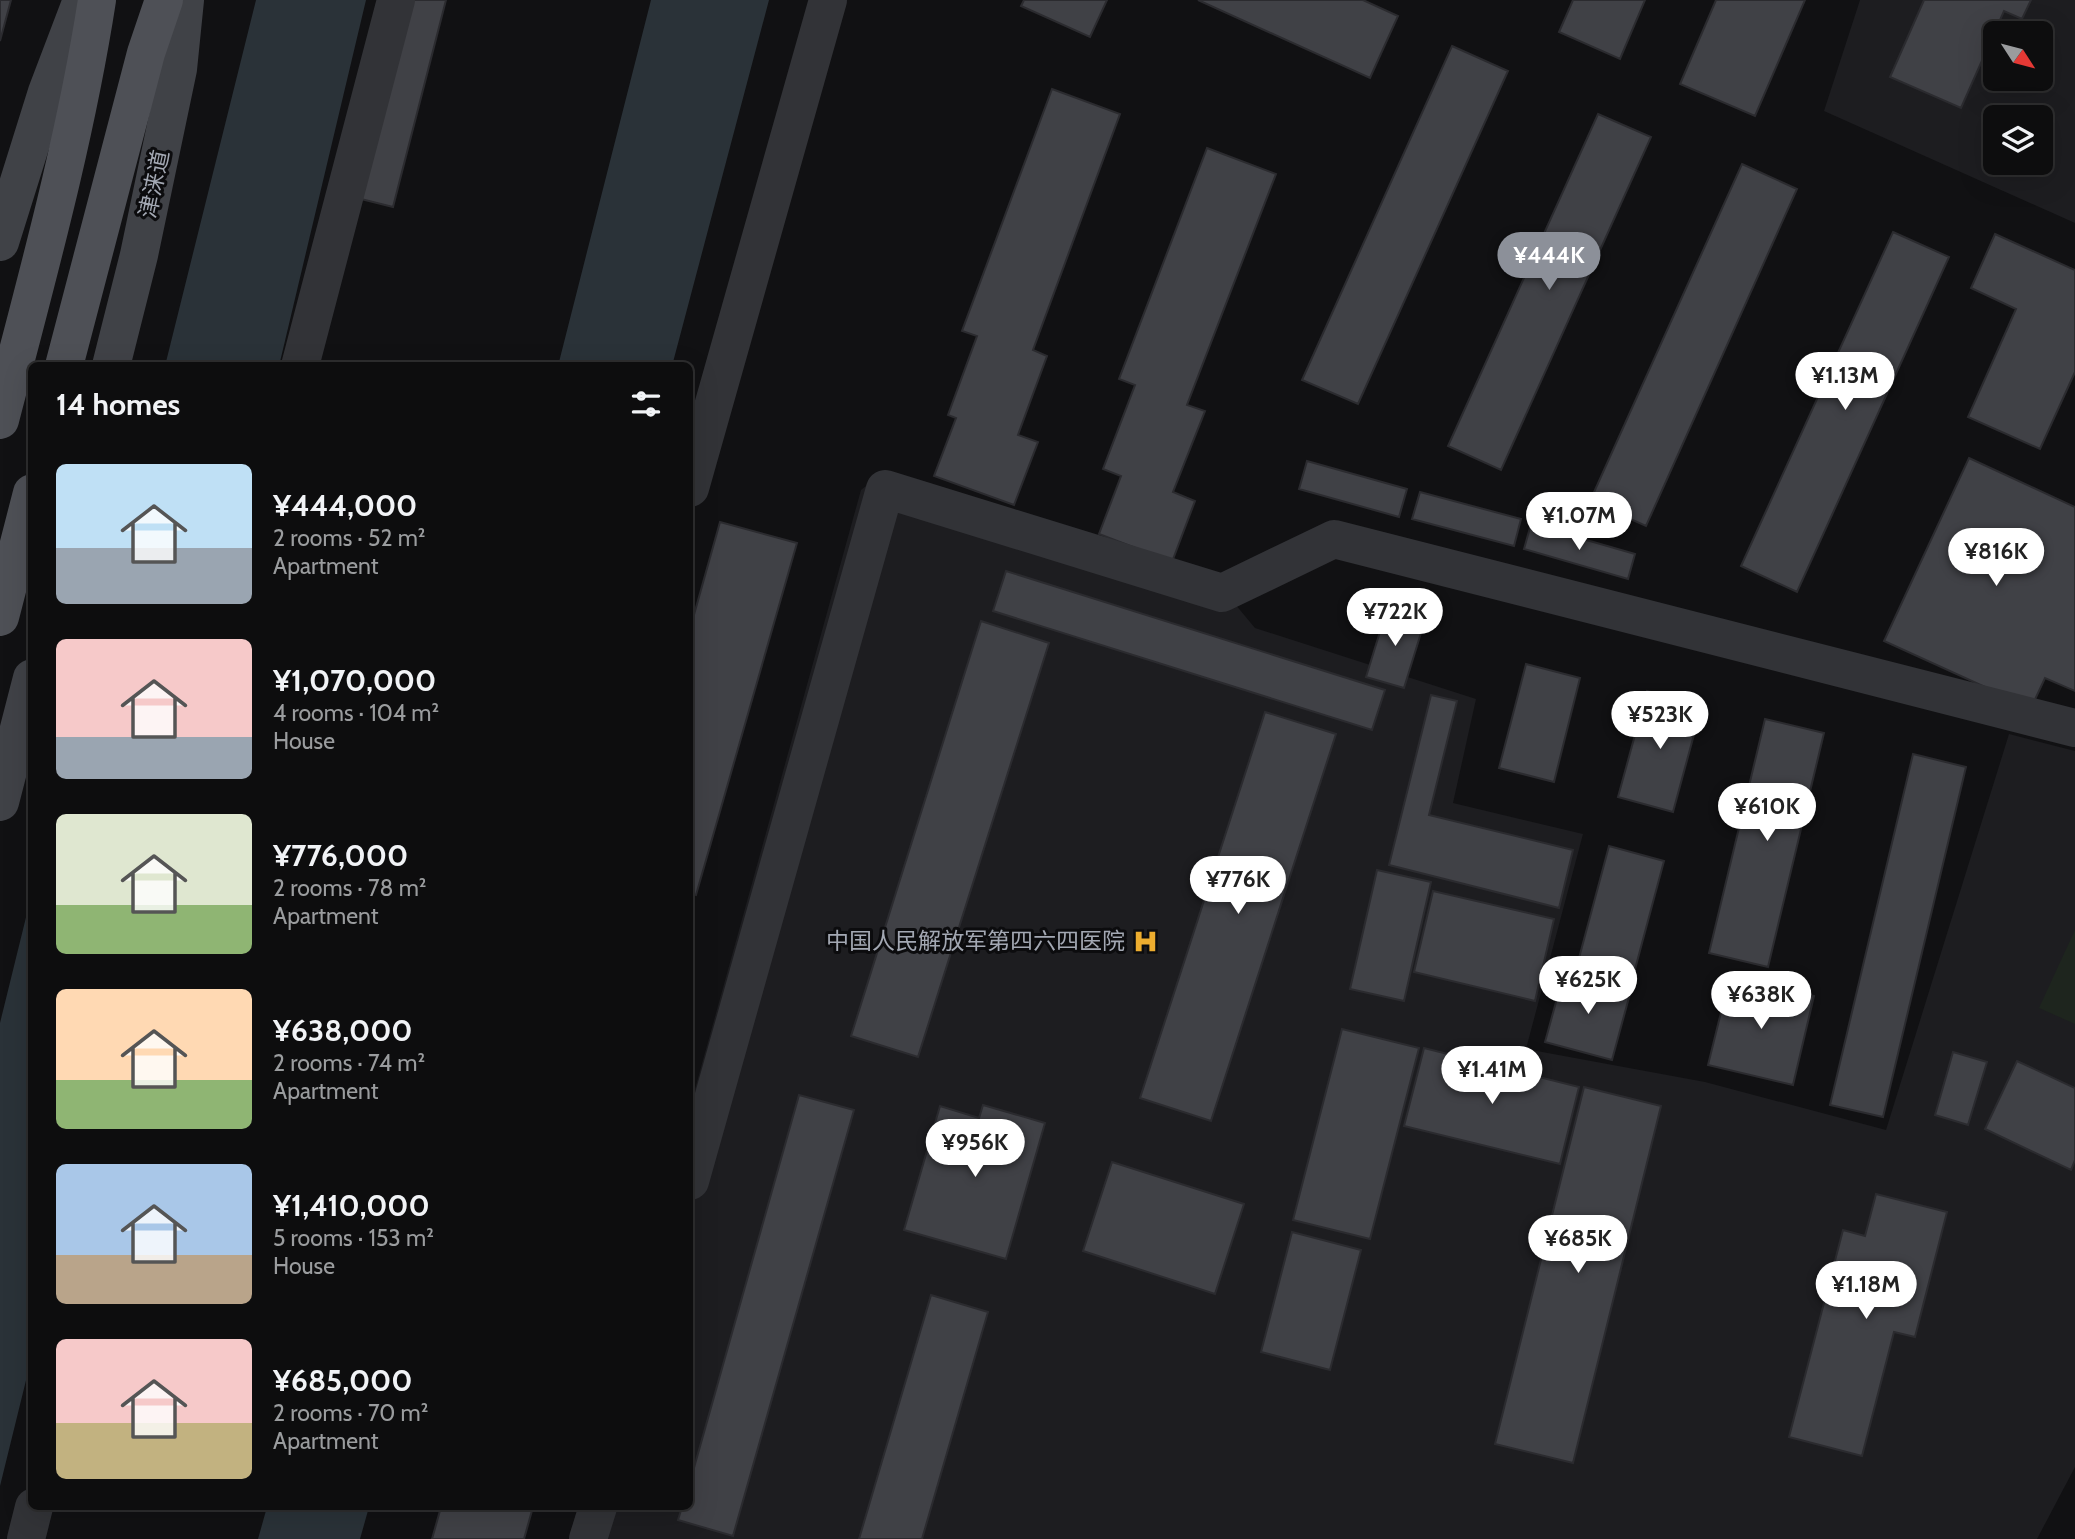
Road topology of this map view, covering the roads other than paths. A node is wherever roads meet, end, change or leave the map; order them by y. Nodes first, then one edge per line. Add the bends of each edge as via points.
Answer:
1 (82, 0) edge
2 (97, 0) edge
3 (164, 0) edge
4 (184, 0) edge
5 (396, 0) edge
6 (828, 0) edge
7 (0, 242) edge
8 (65, 362) edge
9 (112, 362) edge
10 (301, 362) edge
11 (0, 420) edge
12 (693, 477) edge
13 (28, 508) edge
14 (0, 617) edge
15 (28, 694) edge
16 (2075, 728) edge
17 (0, 802) edge
18 (693, 1170) edge
19 (33, 1510) edge
20 (596, 1510) edge
21 (26, 1539) edge
22 (588, 1539) edge

1 - 7 street via 47,92
2 - 11 main road via 50,225
3 - 8 main road, 津涞道
4 - 9 street, 津涞道 via 178,69
5 - 10 street
6 - 12 street
13 - 14 main road
15 - 17 street
16 - 18 street via 1334,538 1222,593 885,489
19 - 21 street
20 - 22 street

